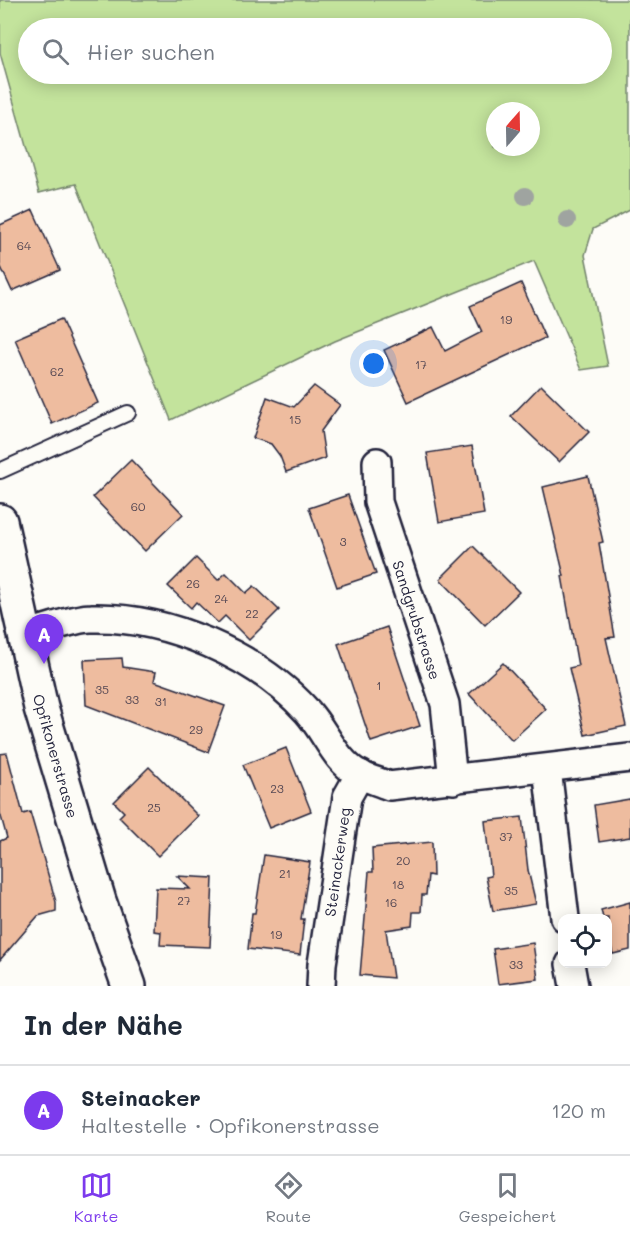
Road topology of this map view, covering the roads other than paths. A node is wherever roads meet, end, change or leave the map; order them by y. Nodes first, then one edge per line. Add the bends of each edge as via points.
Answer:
1 (128, 413) dead end
2 (377, 462) dead end
3 (0, 471) edge
4 (0, 521) edge
5 (24, 634) junction
6 (630, 758) edge
7 (547, 768) junction
8 (360, 774) junction
9 (453, 780) junction
10 (565, 914) edge
11 (571, 968) edge
12 (129, 986) edge
13 (321, 986) edge
14 (574, 986) edge

1 - 3 lane
2 - 9 street, Sandgrubstrasse via 378,502 445,704
4 - 5 street, Opfikonerstrasse
5 - 8 street via 88,618 141,620 185,633 240,659 276,682 308,712 343,762
5 - 12 street, Opfikonerstrasse via 41,708
6 - 7 street
7 - 9 street
7 - 10 street
8 - 9 street via 389,786
8 - 13 street, Steinackerweg via 347,797
11 - 14 street

